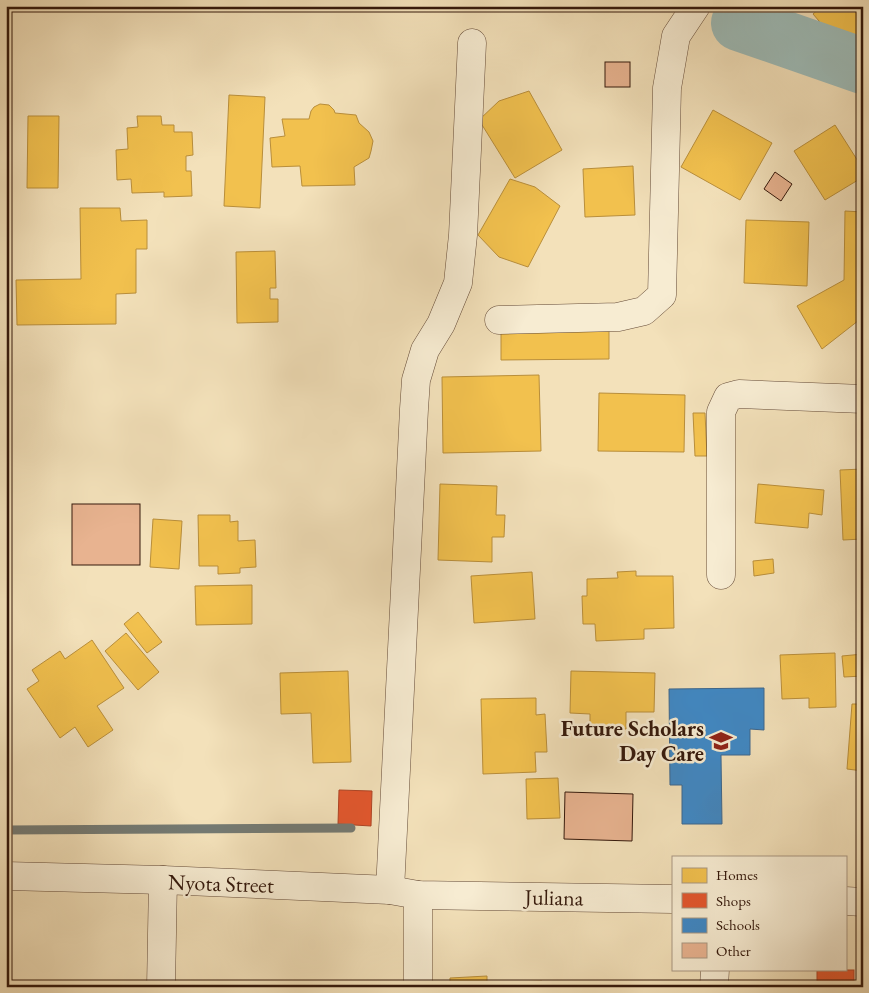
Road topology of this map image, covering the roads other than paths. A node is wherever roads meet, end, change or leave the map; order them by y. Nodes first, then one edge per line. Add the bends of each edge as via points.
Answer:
1 (696, 6) edge
2 (472, 43) dead end
3 (499, 320) dead end
4 (863, 400) edge
5 (721, 575) dead end
6 (6, 876) edge
7 (163, 880) junction
8 (390, 890) junction
9 (427, 895) junction
10 (672, 899) edge
11 (846, 901) edge
12 (863, 902) edge
13 (715, 970) edge
14 (161, 987) edge
15 (418, 987) edge
16 (714, 987) edge

1 - 3 street via 676,36 667,88 662,295 644,311 618,317
2 - 8 street via 458,283 441,324 425,350 416,380
4 - 5 street via 739,394 728,397 721,412
6 - 7 street, Nyota Street
7 - 8 street, Nyota Street
7 - 14 street
8 - 9 street, Nyota Street
9 - 10 street, Juliana
9 - 15 street
11 - 12 street
13 - 16 street

